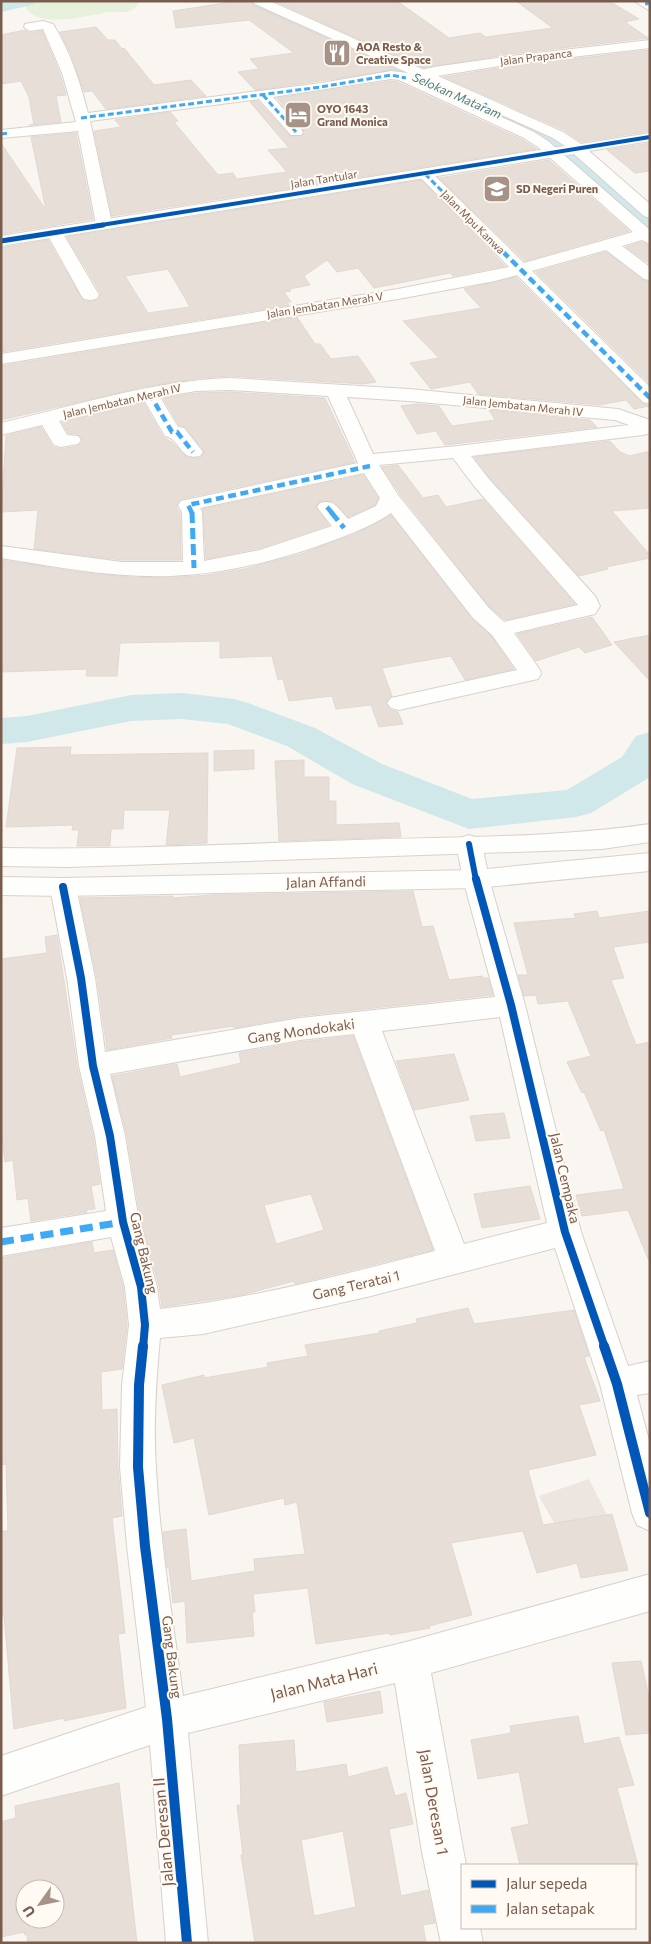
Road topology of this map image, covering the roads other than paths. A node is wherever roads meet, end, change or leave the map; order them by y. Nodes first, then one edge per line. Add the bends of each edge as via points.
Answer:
1 (259, 1) edge
2 (30, 27) dead end
3 (650, 44) edge
4 (413, 76) junction
5 (262, 95) junction
6 (481, 106) junction
7 (82, 122) junction
8 (4, 129) edge
9 (296, 132) dead end
10 (650, 137) edge
11 (564, 150) junction
12 (425, 174) junction
13 (650, 213) edge
14 (104, 224) junction
15 (54, 232) junction
16 (647, 236) edge
17 (1, 241) edge
18 (609, 244) junction
19 (520, 270) junction
20 (650, 275) edge
21 (90, 295) dead end
22 (1, 359) edge
23 (335, 390) junction
24 (149, 393) junction
25 (650, 398) edge
26 (48, 418) junction
27 (650, 427) edge
28 (1, 429) edge
29 (71, 440) dead end
30 (193, 452) dead end
31 (458, 452) junction
32 (368, 463) junction
33 (390, 498) junction
34 (328, 507) dead end
35 (344, 528) junction
36 (1, 552) edge
37 (194, 568) junction
38 (500, 630) junction
39 (399, 703) dead end
40 (650, 833) edge
41 (469, 844) junction
42 (1, 857) edge
43 (650, 862) edge
44 (476, 879) junction
45 (1, 886) edge
46 (63, 887) junction
47 (511, 1005) junction
48 (364, 1022) junction
49 (93, 1066) junction
50 (123, 1222) junction
51 (565, 1232) junction
52 (1, 1242) edge
53 (455, 1261) junction
54 (145, 1325) junction
55 (650, 1376) edge
56 (617, 1384) junction
57 (650, 1513) edge
58 (650, 1592) edge
59 (410, 1660) junction
60 (167, 1719) junction
61 (1, 1776) edge
62 (187, 1943) edge
63 (462, 1943) edge

1 - 4 street
2 - 7 street via 47,26 59,45 78,97
3 - 4 street, Jalan Prapanca via 511,60
4 - 5 street via 391,75
4 - 6 street
5 - 7 street
5 - 9 street
6 - 11 street via 529,135
6 - 11 street via 546,128
7 - 8 street
7 - 14 street
10 - 11 street, Jalan Tantular
11 - 12 street, Jalan Tantular
11 - 13 street
11 - 16 street
12 - 14 street, Jalan Tantular
12 - 19 street, Jalan Mpu Kanwa
14 - 15 street, Jalan Tantular
15 - 17 street, Jalan Tantular
15 - 21 street
16 - 18 street, Jalan Jembatan Merah V
18 - 19 street, Jalan Jembatan Merah V
18 - 20 street
19 - 22 street, Jalan Jembatan Merah V via 398,294
19 - 25 street
23 - 24 street, Jalan Jembatan Merah IV via 230,384 196,385
23 - 27 street, Jalan Jembatan Merah IV via 618,415
23 - 32 street
24 - 26 street, Jalan Jembatan Merah IV
24 - 30 street via 172,432 177,432
26 - 28 street, Jalan Jembatan Merah IV
26 - 29 street via 61,441
27 - 31 street
31 - 32 street
31 - 38 street via 589,605 583,611
32 - 33 street
32 - 37 street via 188,505 192,512
33 - 35 street via 382,510
33 - 38 street via 481,613
34 - 35 street
35 - 37 street via 266,554
36 - 37 street via 90,565
38 - 39 street via 530,674
40 - 41 street via 602,840
41 - 42 street via 67,858
41 - 44 street, Jalan Cempaka
43 - 44 street, Jalan Affandi
44 - 46 street, Jalan Affandi
44 - 47 street, Jalan Cempaka
45 - 46 street, Jalan Affandi
46 - 49 street, Gang Bakung via 81,978
47 - 48 street, Gang Mondokaki
47 - 51 street, Jalan Cempaka
48 - 49 street, Gang Mondokaki via 300,1029
48 - 53 street
49 - 50 street, Gang Bakung via 110,1136
50 - 52 street
50 - 54 street, Gang Bakung via 141,1287
51 - 53 street, Gang Teratai 1
51 - 56 street, Jalan Cempaka
53 - 54 street, Gang Teratai 1 via 204,1319
54 - 60 street, Gang Bakung via 139,1385 138,1467
55 - 56 street
56 - 57 street, Jalan Cempaka
58 - 59 street, Jalan Mata Hari
59 - 60 street, Jalan Mata Hari
59 - 63 street, Jalan Deresan 1
60 - 61 street, Jalan Mata Hari
60 - 62 street, Jalan Deresan II

